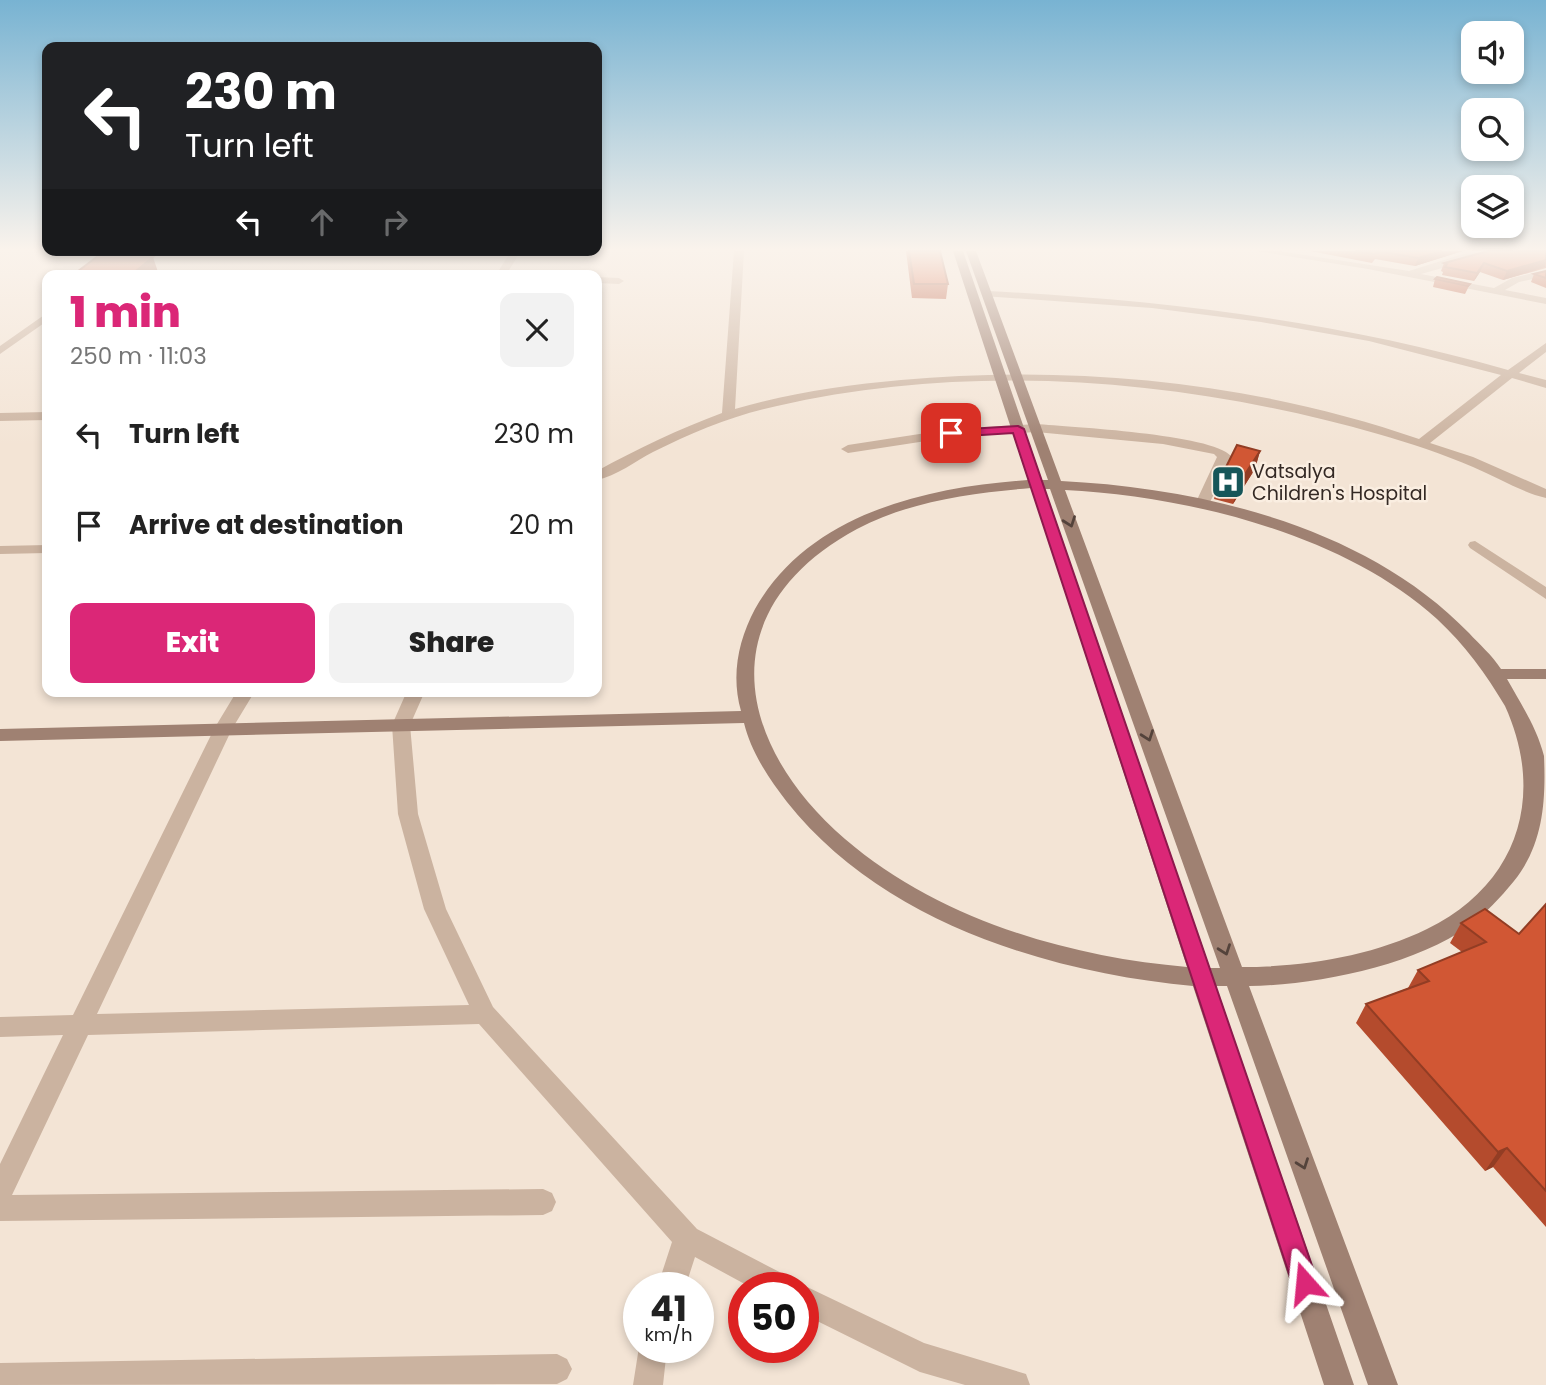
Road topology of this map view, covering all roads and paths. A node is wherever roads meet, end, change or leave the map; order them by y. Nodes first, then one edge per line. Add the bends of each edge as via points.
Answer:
1 (735, 316) edge
2 (984, 316) edge
3 (992, 316) edge
4 (1239, 316) edge
5 (42, 320) edge
6 (1546, 346) edge
7 (0, 351) edge
8 (1510, 374) junction
9 (1008, 377) junction
10 (1546, 384) edge
11 (728, 415) junction
12 (42, 416) edge
13 (0, 417) edge
14 (1027, 429) junction
15 (1420, 444) junction
16 (848, 449) dead end
17 (602, 473) edge
18 (1036, 484) junction
19 (1056, 484) junction
20 (1546, 494) edge
21 (1203, 502) junction
22 (1475, 545) dead end
23 (42, 549) edge
24 (0, 550) edge
25 (1546, 594) edge
26 (1497, 674) junction
27 (1546, 674) edge
28 (242, 697) edge
29 (413, 697) edge
30 (751, 717) junction
31 (401, 725) junction
32 (223, 730) junction
33 (0, 735) edge
34 (1203, 979) junction
35 (1236, 979) junction
36 (485, 1014) junction
37 (81, 1025) junction
38 (0, 1027) edge
39 (0, 1192) edge
40 (543, 1202) dead end
41 (0, 1208) edge
42 (687, 1238) junction
43 (676, 1272) edge
44 (751, 1272) edge
45 (819, 1307) edge
46 (651, 1363) edge
47 (557, 1368) dead end
48 (0, 1378) edge
49 (312, 1379) edge
50 (648, 1385) edge
51 (1015, 1385) edge
52 (1339, 1385) edge
53 (1383, 1385) edge

1 - 11 street
2 - 9 main road
3 - 9 main road
4 - 8 street via 1423,349
5 - 7 street
6 - 8 street
8 - 10 street
8 - 15 street
9 - 11 street via 912,381 821,393
9 - 14 main road
9 - 15 street via 1125,381 1217,394 1384,431
11 - 17 street via 651,446
12 - 13 street
14 - 16 street via 951,433
14 - 18 main road
14 - 19 main road
14 - 21 street via 1163,440 1219,451 1224,460
15 - 20 street via 1502,472
18 - 19 main road
18 - 30 main road via 936,496 882,512 832,537 800,560 768,596 749,639 744,687
18 - 34 main road
19 - 21 main road via 1111,487
19 -> 35 main road
21 - 26 main road via 1307,536 1399,584 1449,621
22 - 25 street
23 - 24 street
26 - 27 main road
26 - 35 main road via 1513,696 1535,751 1539,802 1525,850 1485,901 1446,929 1367,961
28 - 32 street
29 - 31 street
30 - 31 main road
30 - 34 main road via 778,777 835,841 902,890 986,931 1075,960
31 - 32 main road
31 - 36 street via 408,814 435,909
32 - 33 main road
32 - 37 street
34 - 35 main road
34 - 52 main road
35 -> 53 main road
36 - 37 street
36 - 42 street
37 - 38 street
37 - 39 street
40 - 41 street
42 - 43 street
42 - 44 street
45 - 51 street via 920,1357
46 - 50 street
47 - 49 street
48 - 49 street

